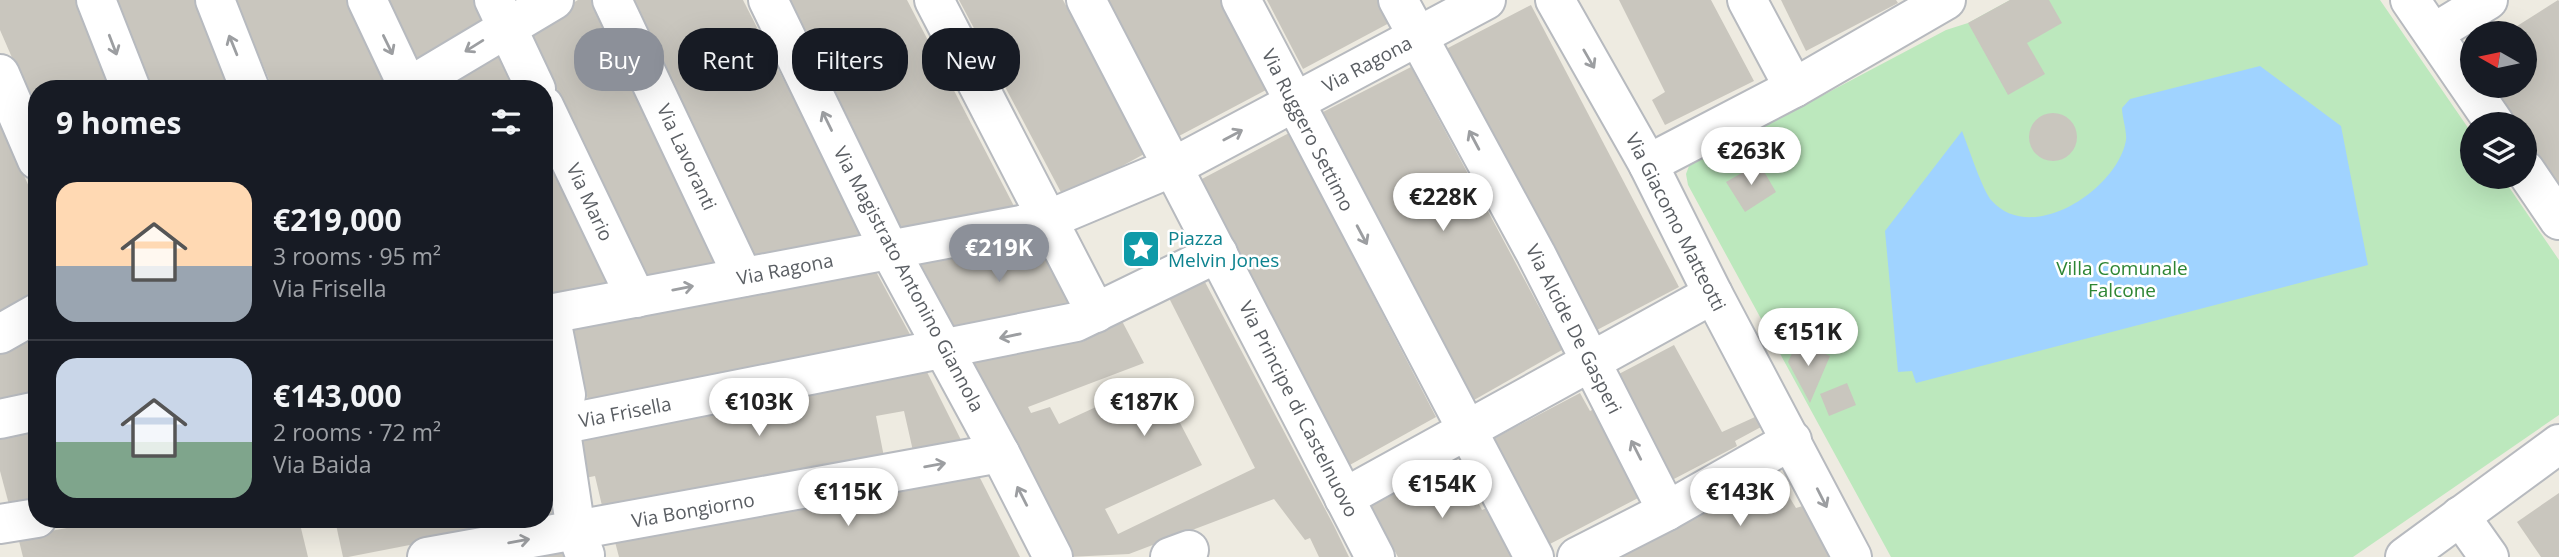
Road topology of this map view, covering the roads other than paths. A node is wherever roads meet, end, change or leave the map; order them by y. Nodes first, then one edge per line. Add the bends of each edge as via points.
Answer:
1 (96, 0) edge
2 (215, 0) edge
3 (367, 0) edge
4 (554, 0) edge
5 (612, 0) edge
6 (768, 0) edge
7 (934, 0) edge
8 (1086, 0) edge
9 (1241, 0) edge
10 (1398, 0) edge
11 (1486, 0) edge
12 (1555, 0) edge
13 (1748, 0) edge
14 (2410, 0) edge
15 (2488, 0) edge
16 (1936, 3) edge
17 (500, 13) edge
18 (2434, 33) junction
19 (1418, 36) junction
20 (0, 74) edge
21 (127, 80) edge
22 (246, 80) edge
23 (403, 80) edge
24 (417, 80) edge
25 (533, 80) edge
26 (1794, 88) junction
27 (1293, 103) junction
28 (2487, 112) edge
29 (553, 125) edge
30 (28, 139) edge
31 (1648, 164) junction
32 (1173, 167) junction
33 (2537, 188) edge
34 (2559, 220) edge
35 (1036, 221) junction
36 (889, 249) junction
37 (1218, 253) junction
38 (743, 277) junction
39 (1713, 294) junction
40 (635, 298) junction
41 (553, 314) edge
42 (1086, 317) junction
43 (28, 318) edge
44 (0, 334) edge
45 (553, 340) edge
46 (943, 350) junction
47 (1591, 362) junction
48 (28, 413) edge
49 (0, 419) edge
50 (553, 424) edge
51 (553, 426) edge
52 (553, 430) edge
53 (1465, 432) junction
54 (1792, 440) junction
55 (2559, 444) edge
56 (1000, 453) junction
57 (1344, 498) junction
58 (1667, 511) junction
59 (2459, 516) junction
60 (28, 519) edge
61 (0, 524) edge
62 (581, 544) edge
63 (427, 557) edge
64 (1053, 557) edge
65 (1376, 557) edge
66 (1534, 557) edge
67 (1577, 557) edge
68 (1852, 557) edge
69 (2405, 557) edge
70 (2489, 557) edge

1 -> 21 street
22 -> 2 street
3 -> 23 street
4 - 17 street
5 - 38 street, Via Lavoranti
36 -> 6 street, Via Magistrato Antonino Giannola
7 - 35 street
8 - 32 street, Via Principe di Castelnuovo
9 - 27 street, Via Ruggero Settimo
10 - 19 street, Via Alcide De Gasperi
11 - 19 street, Via Ragona
12 -> 31 street, Via Giacomo Matteotti
13 - 26 street
14 - 18 street
15 - 18 street
16 - 26 street
17 -> 24 street
17 - 25 street
18 - 28 street
19 - 27 street, Via Ragona
47 -> 19 street, Via Alcide De Gasperi
20 - 30 street
26 - 31 street
32 -> 27 street, Via Ragona
27 -> 53 street, Via Ruggero Settimo
29 - 40 street, Via Mario
31 - 39 street, Via Giacomo Matteotti
32 - 35 street, Via Ragona
32 - 37 street, Via Principe di Castelnuovo
33 - 34 street
35 - 36 street, Via Ragona
35 - 42 street
36 - 38 street, Via Ragona
36 - 46 street, Via Magistrato Antonino Giannola
37 - 42 street, Via Frisella
37 - 57 street, Via Principe di Castelnuovo
40 -> 38 street, Via Ragona
39 - 47 street
39 - 54 street, Via Giacomo Matteotti
40 - 41 street, Via Ragona
42 -> 46 street, Via Frisella
43 - 44 street
45 - 50 street via 566,395
46 - 51 street, Via Frisella
46 - 56 street, Via Magistrato Antonino Giannola
47 - 53 street
58 -> 47 street, Via Alcide De Gasperi
48 - 49 street
52 - 62 street
53 - 57 street
53 - 66 street, Via Ruggero Settimo
54 - 58 street
54 -> 68 street, Via Giacomo Matteotti
55 - 59 street
62 -> 56 street, Via Bongiorno
64 -> 56 street, Via Magistrato Antonino Giannola
57 - 65 street, Via Principe di Castelnuovo
58 - 67 street
59 - 69 street
59 - 70 street
60 - 61 street
63 -> 62 street, Via Bongiorno

